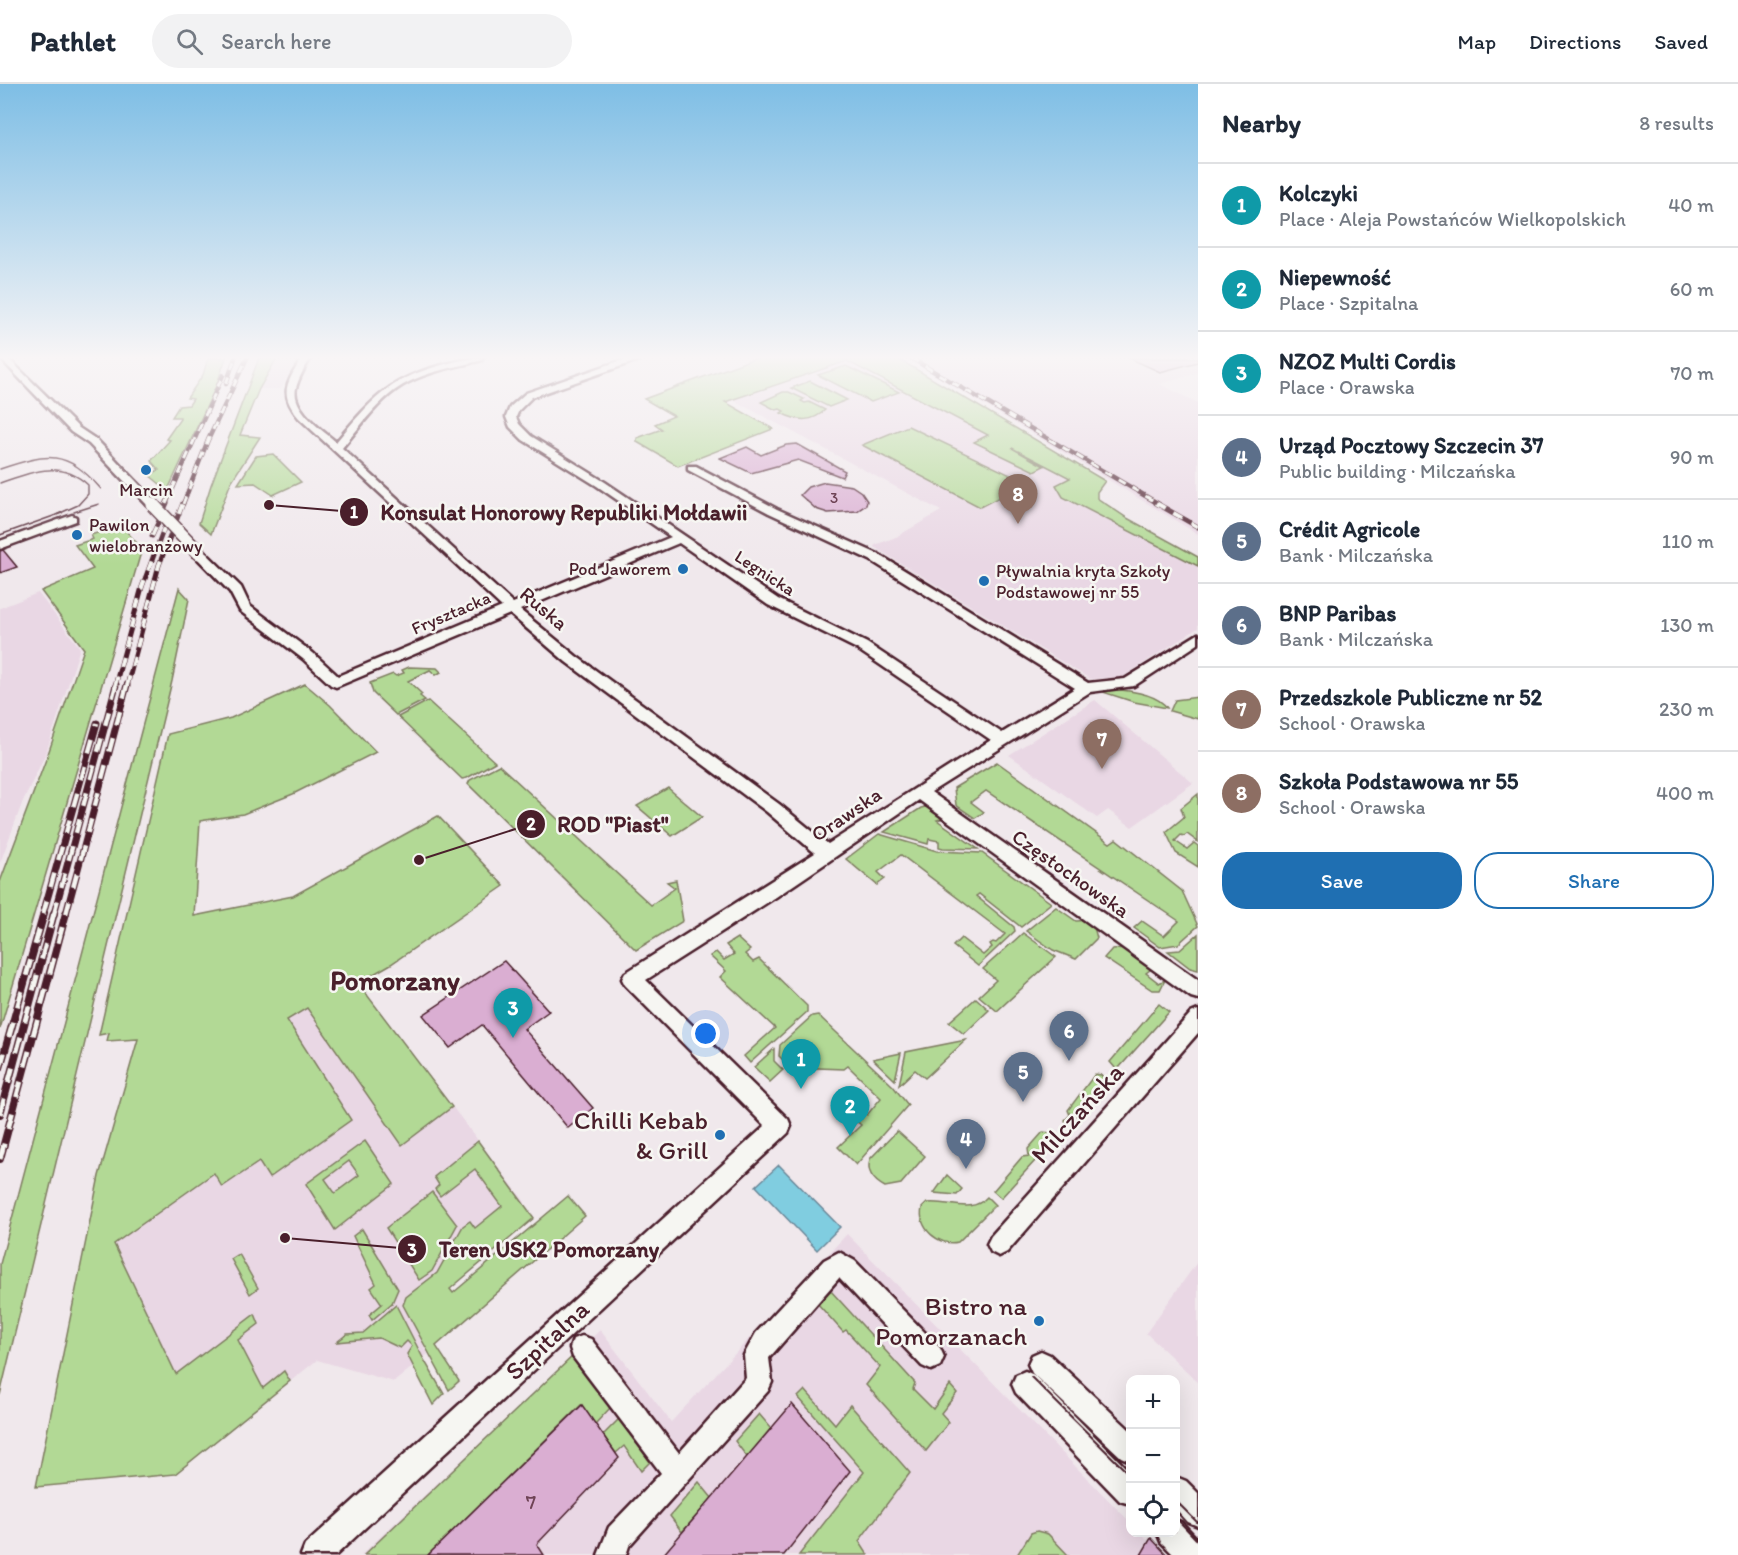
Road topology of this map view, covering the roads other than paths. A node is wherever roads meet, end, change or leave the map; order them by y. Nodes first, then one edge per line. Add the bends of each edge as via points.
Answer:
1 (73, 427) edge
2 (314, 427) edge
3 (355, 427) edge
4 (516, 427) edge
5 (336, 448) junction
6 (692, 468) dead end
7 (72, 519) dead end
8 (680, 538) junction
9 (0, 545) edge
10 (510, 608) junction
11 (1198, 638) edge
12 (1086, 688) junction
13 (1003, 741) junction
14 (919, 792) junction
15 (827, 854) junction
16 (1198, 991) edge
17 (1198, 1019) edge
18 (780, 1126) joint
19 (999, 1244) dead end
20 (582, 1348) dead end
21 (931, 1357) dead end
22 (1041, 1364) dead end
23 (1025, 1384) dead end
24 (1126, 1443) edge
25 (678, 1474) junction
26 (1126, 1486) edge
27 (1180, 1495) edge
28 (1198, 1512) edge
29 (1175, 1537) edge
30 (315, 1555) edge
31 (612, 1555) edge
32 (1193, 1555) edge

1 - 10 street, Frysztacka, bridge via 236,590 244,608 336,682
2 - 5 street, Ruska
3 - 5 street
4 - 8 street, Legnicka via 521,434
5 - 10 street, Ruska
6 - 12 street via 772,511 856,547
7 - 9 street
8 - 10 street, Frysztacka
8 - 13 street, Legnicka via 773,602 862,646
10 - 15 street, Ruska via 773,808
11 - 12 street, Orawska via 1128,683
12 - 13 street, Orawska
13 - 14 street, Orawska
14 - 15 street, Orawska
14 - 16 street, Częstochowska
15 - 18 street, Orawska via 632,979
17 - 19 street, Milczańska
18 - 30 street, Szpitalna
20 - 25 street
21 - 25 street via 839,1264 765,1342 756,1355 759,1382
22 - 24 street
23 - 26 street
25 - 31 street via 619,1537
27 - 28 street
29 - 32 street

